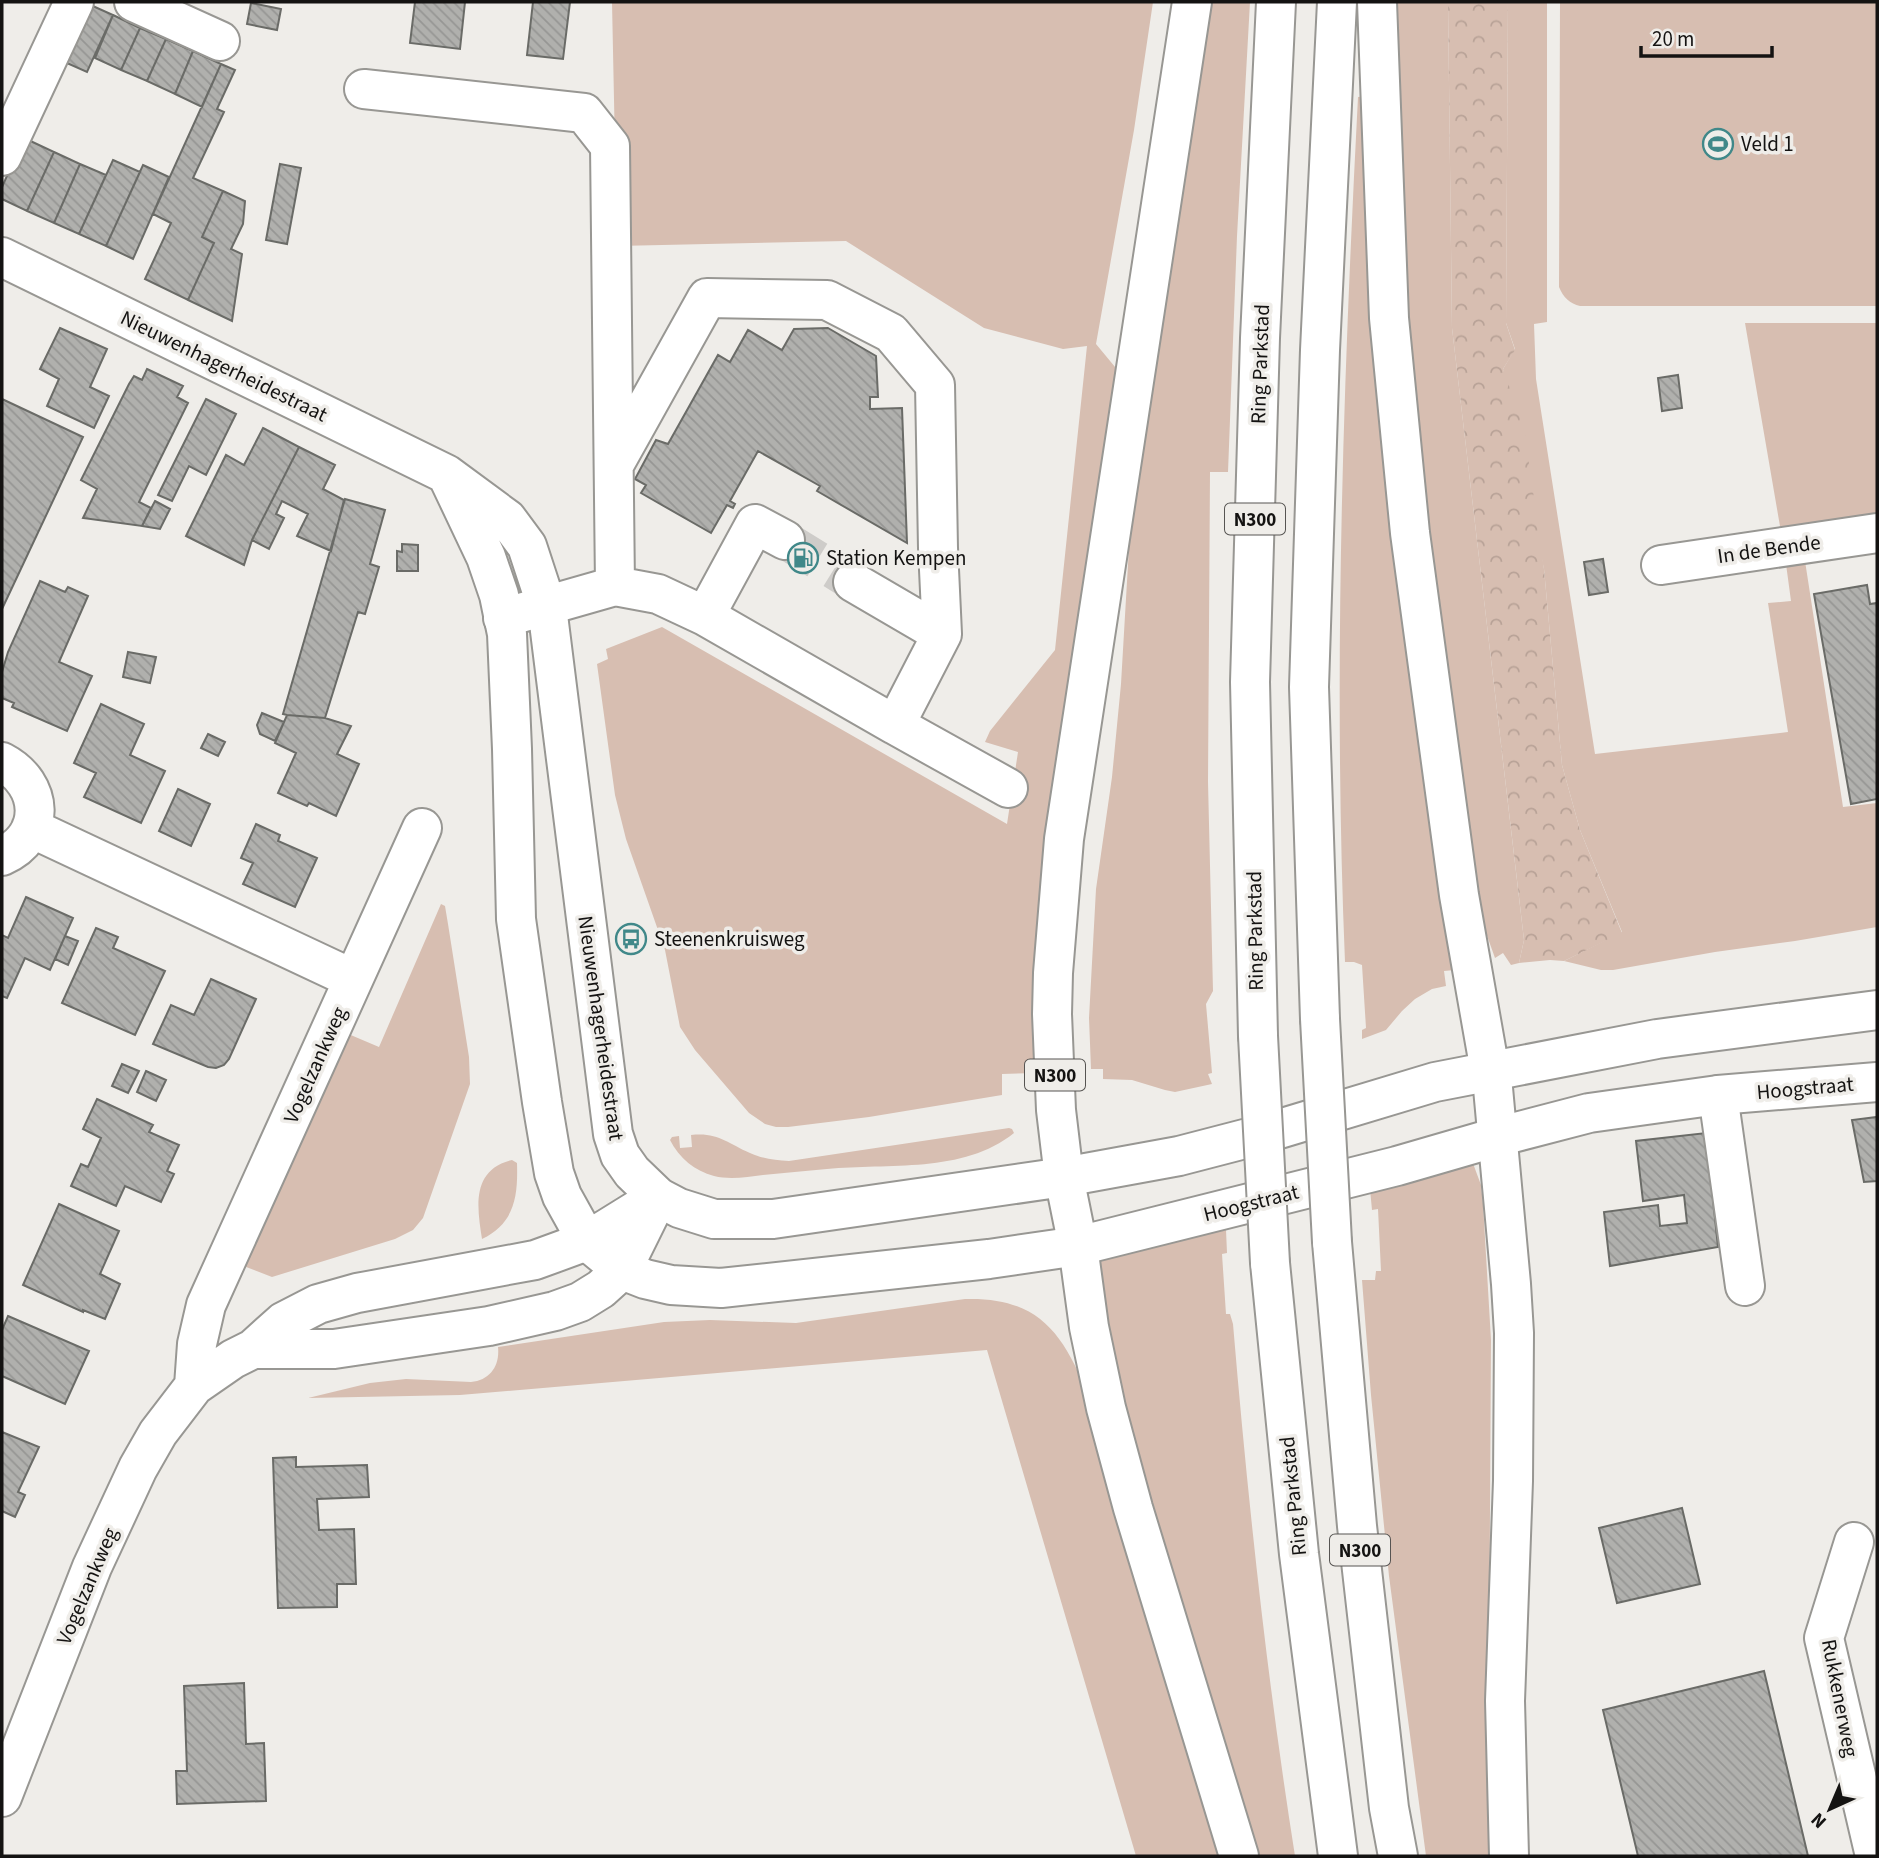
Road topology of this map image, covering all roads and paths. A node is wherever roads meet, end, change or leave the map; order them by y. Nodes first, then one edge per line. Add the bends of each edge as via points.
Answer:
1 (74, 2) edge
2 (134, 2) edge
3 (1192, 2) edge
4 (1276, 2) edge
5 (1337, 2) edge
6 (1377, 2) edge
7 (219, 41) dead end
8 (363, 89) dead end
9 (2, 156) edge
10 (2, 257) edge
11 (614, 465) junction
12 (446, 474) junction
13 (1877, 533) edge
14 (785, 540) tunnel mouth
15 (1661, 565) dead end
16 (853, 582) tunnel mouth
17 (615, 586) junction
18 (547, 607) junction
19 (705, 616) junction
20 (503, 618) junction
21 (942, 634) junction
22 (895, 725) junction
23 (2, 762) edge
24 (1008, 788) dead end
25 (31, 828) junction
26 (422, 828) dead end
27 (2, 856) edge
28 (353, 979) junction
29 (1877, 1010) edge
30 (1491, 1072) junction
31 (1877, 1082) edge
32 (1718, 1095) junction
33 (1497, 1137) junction
34 (1064, 1177) junction
35 (658, 1197) junction
36 (587, 1241) junction
37 (1078, 1246) junction
38 (622, 1270) junction
39 (1745, 1286) dead end
40 (253, 1349) junction
41 (194, 1386) junction
42 (1854, 1542) dead end
43 (2, 1797) edge
44 (1240, 1856) edge
45 (1338, 1856) edge
46 (1398, 1856) edge
47 (1509, 1856) edge
48 (1875, 1856) edge

1 - 9 main road
2 - 7 main road
3 - 34 main road, N300 via 1063,839 1052,1014
4 - 45 main road, Ring Parkstad / N300, bridge via 1250,682 1258,1036 1269,1263 1299,1554
5 - 46 main road, N300, bridge via 1309,687 1332,1242 1357,1526
6 - 30 main road via 1389,318 1410,533 1459,895
8 - 11 main road via 584,113 610,146
10 - 12 main road, Nieuwenhagerheidestraat
11 - 17 main road
11 - 21 main road via 707,298 827,300 891,333 934,385
12 - 18 main road, Nieuwenhagerheidestraat via 507,519 527,546
12 - 20 main road via 485,557
13 - 15 main road, In de Bende
14 - 19 main road via 755,524
16 - 21 main road
17 - 18 main road
17 - 19 main road via 658,594
18 - 20 main road
18 - 35 main road, Nieuwenhagerheidestraat via 612,1135 620,1155
19 - 22 main road
20 - 36 main road via 510,687 518,932 554,1173
21 - 22 main road
22 - 24 main road
23 - 25 main road via 27,782 33,797
25 - 27 main road via 23,842
25 - 28 main road
26 - 28 main road, Vogelzankweg
28 - 41 main road, Vogelzankweg via 205,1305
29 - 30 main road via 1657,1040
30 - 33 main road
30 - 34 main road via 1435,1082 1179,1156
31 - 32 main road, Hoogstraat
32 - 33 main road, Hoogstraat via 1589,1114
32 - 39 main road
33 - 37 main road, Hoogstraat
33 - 47 main road via 1514,1333 1504,1701
34 - 35 main road via 773,1219 714,1219
34 - 37 main road, N300
35 - 36 main road, Vogelzankweg
35 - 38 main road
36 - 38 main road
36 - 40 main road, Vogelzankweg via 535,1260 318,1304 283,1322
37 - 38 main road, Hoogstraat via 721,1288 671,1285
37 - 44 main road, N300 via 1089,1327 1113,1433
38 - 40 main road, Vogelzankweg via 580,1302 489,1326 334,1349
40 - 41 main road, Vogelzankweg
41 - 43 main road, Vogelzankweg via 138,1468 92,1567
42 - 48 main road, Rukkenerweg via 1824,1638

